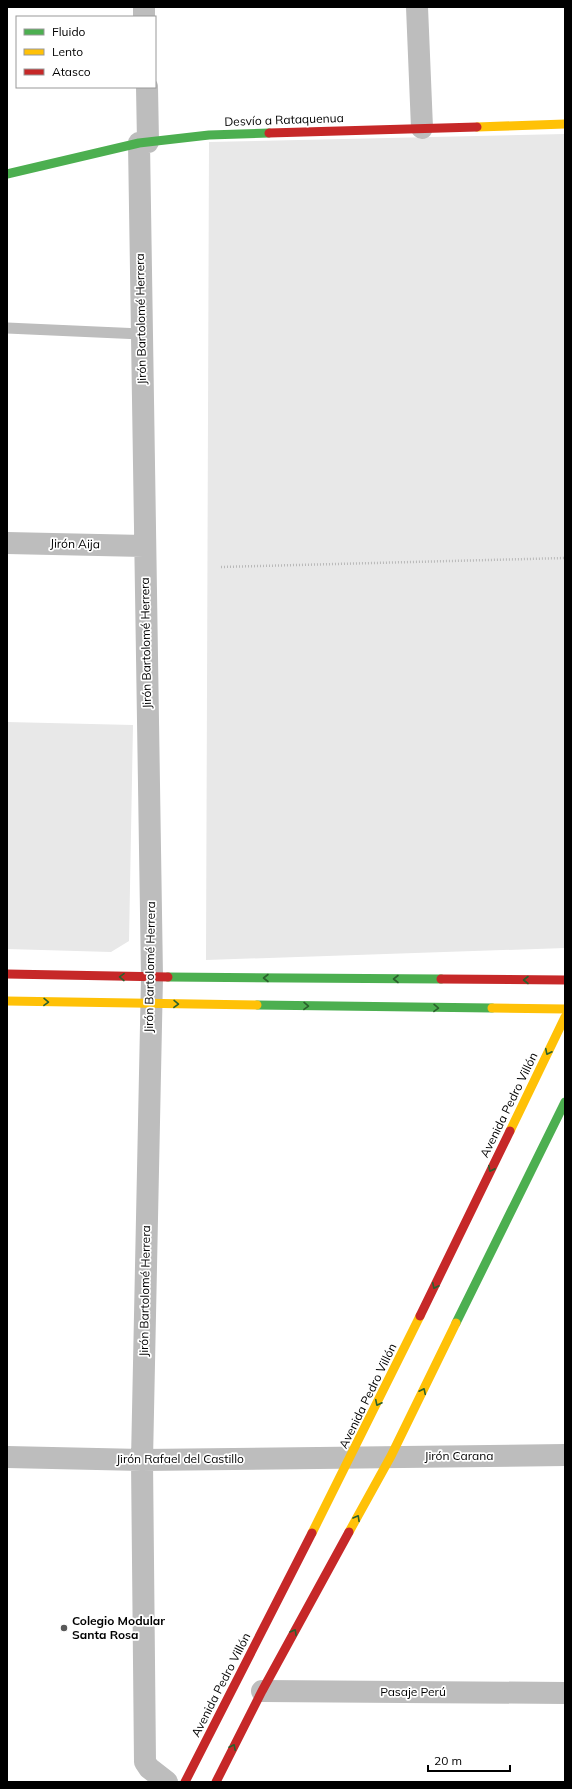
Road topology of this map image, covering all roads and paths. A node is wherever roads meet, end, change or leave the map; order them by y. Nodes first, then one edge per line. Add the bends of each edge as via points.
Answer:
1 (417, 7) edge
2 (147, 88) edge
3 (565, 124) edge
4 (422, 128) junction
5 (144, 142) junction
6 (7, 174) edge
7 (7, 328) edge
8 (141, 334) junction
9 (7, 543) edge
10 (144, 546) junction
11 (565, 558) edge
12 (221, 567) dead end
13 (7, 974) edge
14 (152, 977) junction
15 (565, 980) edge
16 (7, 1001) edge
17 (150, 1004) junction
18 (565, 1009) edge
19 (565, 1017) edge
20 (565, 1102) edge
21 (565, 1455) edge
22 (352, 1456) junction
23 (391, 1456) junction
24 (7, 1457) edge
25 (142, 1460) junction
26 (262, 1691) junction
27 (565, 1693) edge
28 (167, 1782) edge
29 (185, 1782) edge
30 (216, 1782) edge

1 - 4 street
2 - 5 street, Jirón Bartolomé Herrera
3 - 4 main road, Desvío a Rataquenua
4 - 5 main road, Desvío a Rataquenua via 209,135
5 - 6 main road, Desvío a Rataquenua
5 - 8 street, Jirón Bartolomé Herrera
7 - 8 lane
8 - 10 street, Jirón Bartolomé Herrera
9 - 10 street, Jirón Aija
10 - 14 street, Jirón Bartolomé Herrera
11 - 12 path
14 -> 13 main road
15 -> 14 main road
14 - 17 street, Jirón Bartolomé Herrera
16 -> 17 main road
17 -> 18 main road
17 - 25 street, Jirón Bartolomé Herrera
19 -> 22 main road, Avenida Pedro Villón
23 -> 20 main road
21 - 23 street, Jirón Carana
22 - 23 street, Jirón Carana
22 - 25 street, Jirón Rafael del Castillo
22 - 29 main road, Avenida Pedro Villón
26 -> 23 main road
24 - 25 street, Jirón Rafael del Castillo
25 - 28 street, Jirón Bartolomé Herrera via 145,1762
26 - 27 street, Pasaje Perú
30 -> 26 main road

